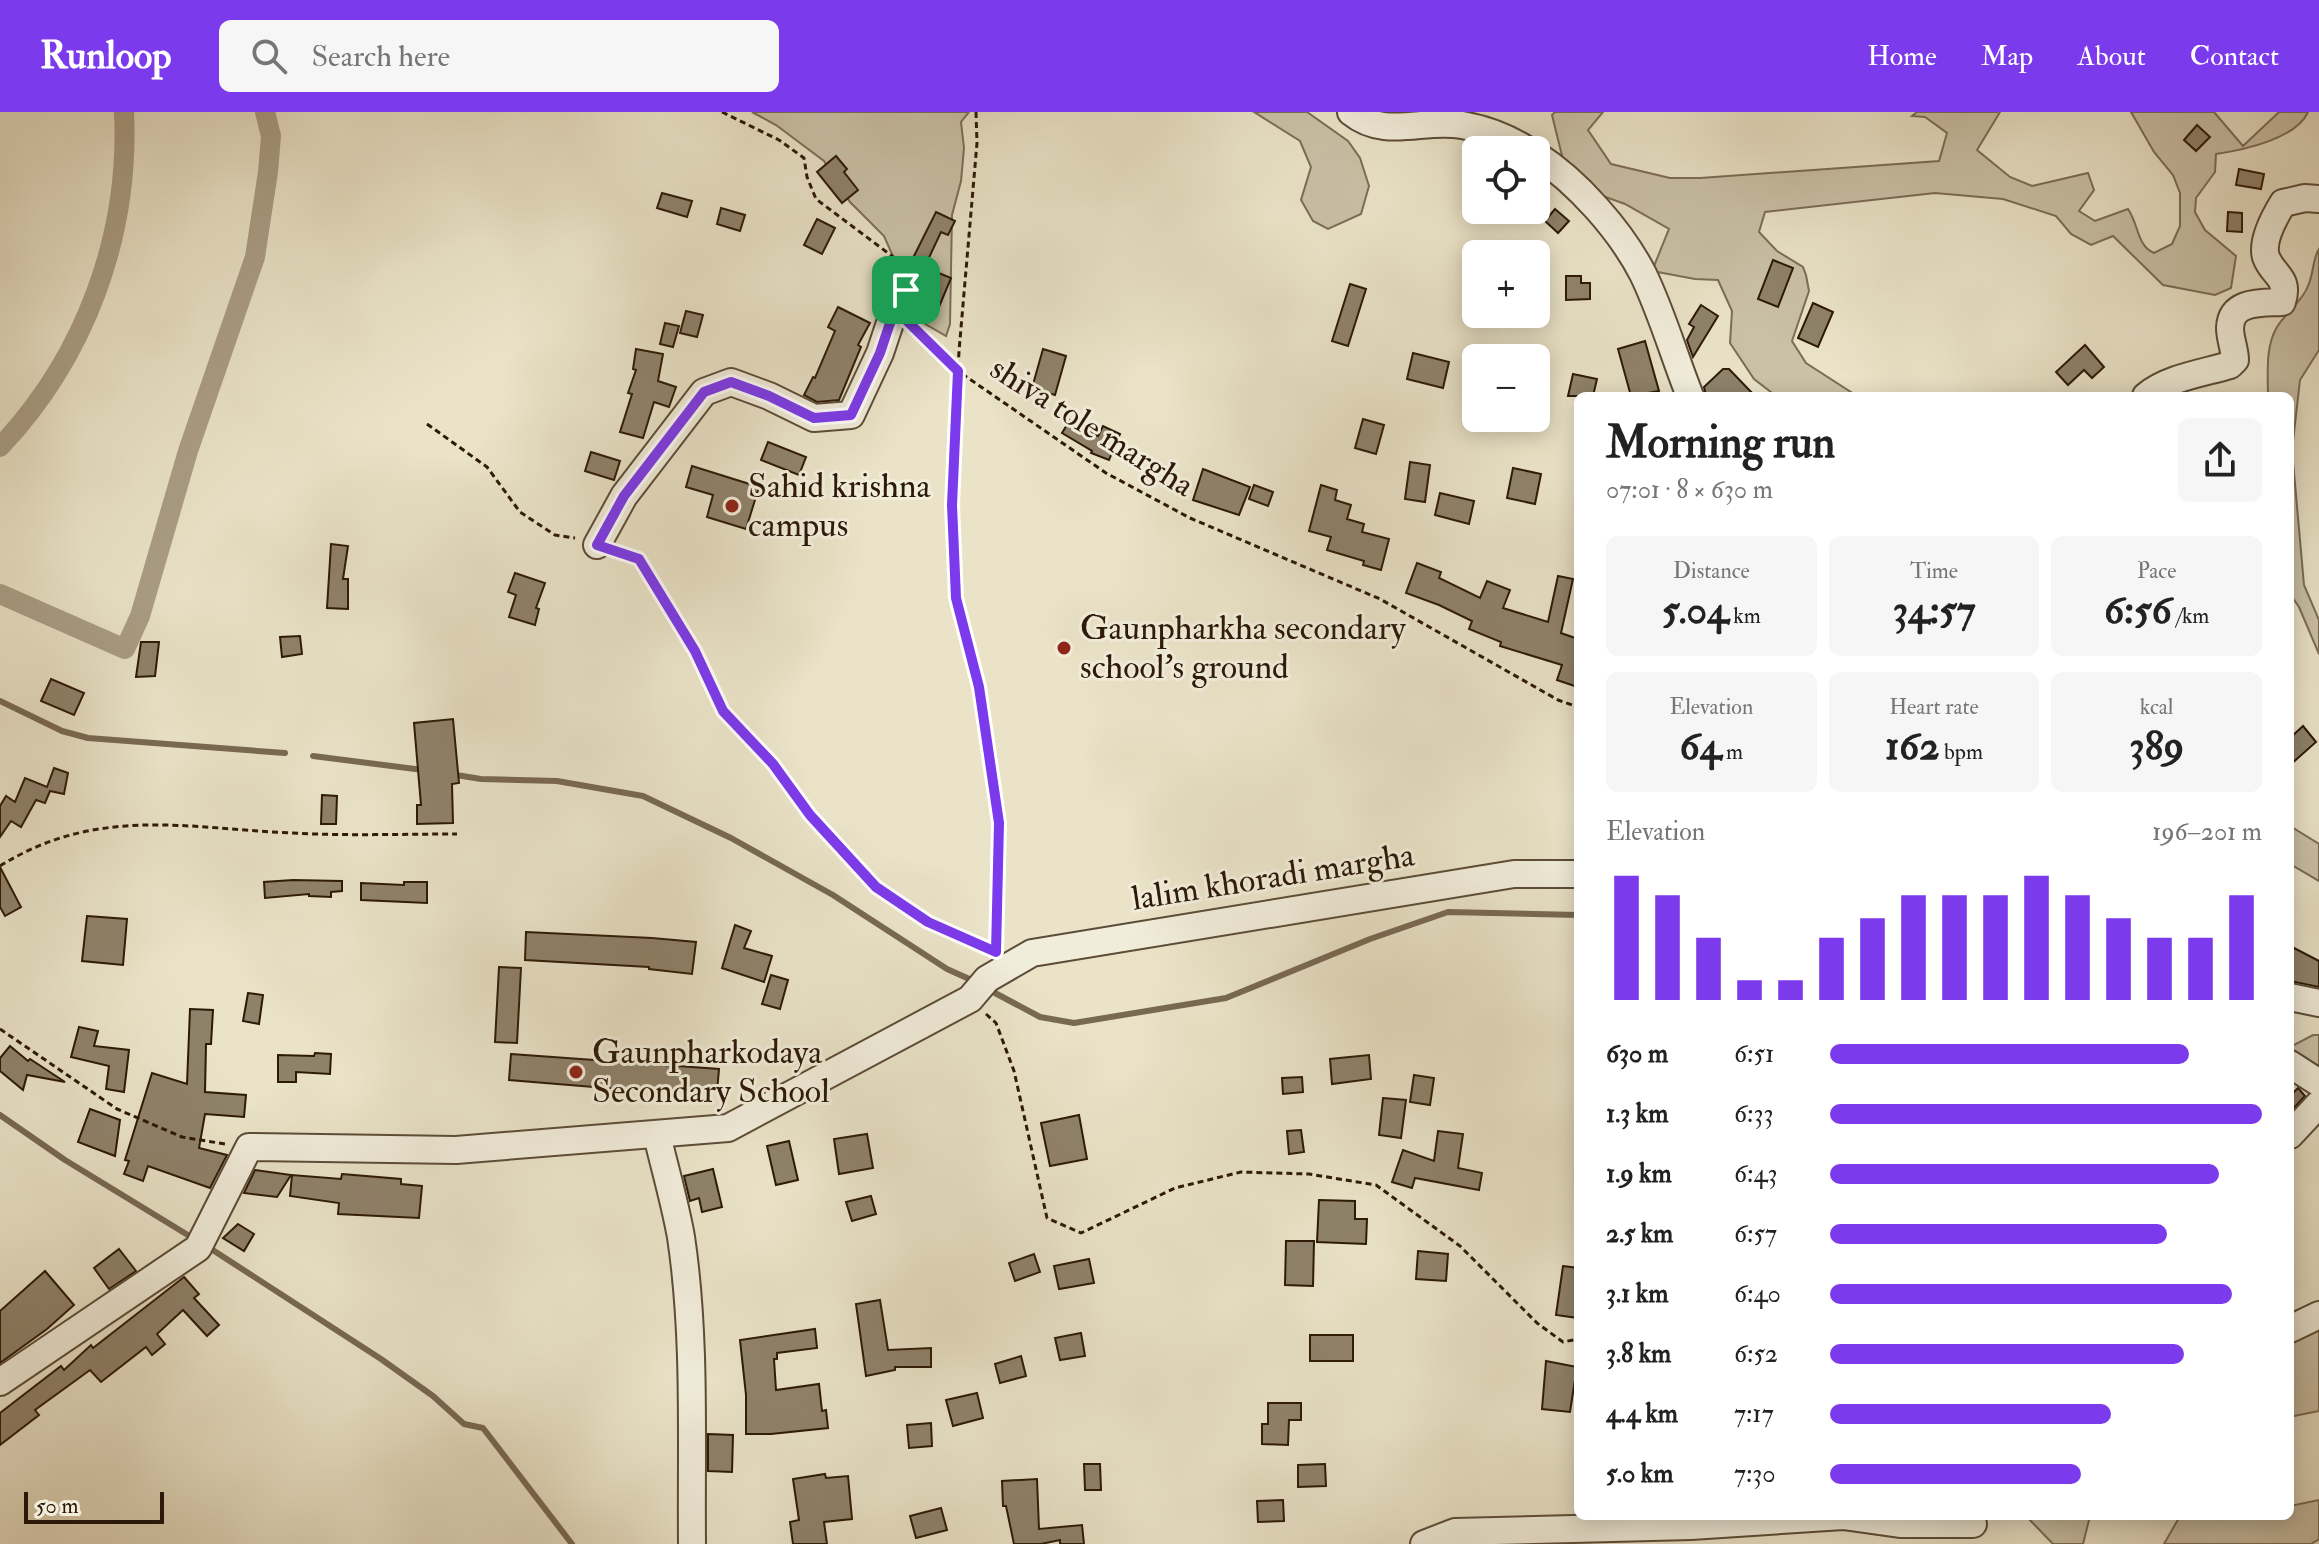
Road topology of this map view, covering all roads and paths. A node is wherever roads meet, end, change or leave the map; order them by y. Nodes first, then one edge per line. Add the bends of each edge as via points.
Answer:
1 (722, 112) edge
2 (976, 112) edge
3 (1351, 112) edge
4 (1500, 136) edge
5 (1550, 165) edge
6 (2319, 199) edge
7 (906, 290) junction
8 (958, 371) junction
9 (1688, 392) edge
10 (2151, 392) edge
11 (427, 424) dead end
12 (597, 545) junction
13 (1574, 706) edge
14 (457, 834) dead end
15 (0, 866) edge
16 (1574, 874) edge
17 (2294, 998) edge
18 (970, 999) junction
19 (2319, 1003) edge
20 (0, 1029) edge
21 (2294, 1067) edge
22 (2319, 1083) edge
23 (2319, 1104) edge
24 (2294, 1131) edge
25 (657, 1135) junction
26 (249, 1147) junction
27 (2319, 1315) edge
28 (2294, 1327) edge
29 (1574, 1340) edge
30 (0, 1382) edge
31 (1714, 1520) edge
32 (1872, 1520) edge
33 (1978, 1520) edge
34 (1650, 1522) edge
35 (692, 1544) edge
36 (1424, 1544) edge
37 (1952, 1544) edge

1 - 7 path, shiva tole margha via 804,158 816,199 896,259
2 - 8 path
3 - 4 street via 1365,123 1460,124
5 - 9 street via 1605,218 1642,273
6 - 10 street via 2283,203 2277,213 2265,256 2284,282 2285,293 2282,302 2251,303 2238,310 2230,328 2235,360
7 - 8 path, shiva tole margha via 906,320
7 - 12 street via 851,415 814,418 731,382 704,392 624,496
8 - 12 path via 952,505 956,598 979,687 999,823 996,952 928,922 876,887 723,711 695,651 639,559
8 - 13 path, shiva tole margha via 1106,473 1190,518 1380,599
11 - 12 path via 487,467 520,512 555,535
14 - 15 path via 294,833 142,823 81,830 26,850
16 - 18 street, lalim khoradi margha via 1514,874 1032,953 987,979
17 - 19 street
18 - 25 street via 728,1128
18 - 29 path via 996,1023 1014,1071 1047,1218 1081,1233 1175,1188 1241,1172 1309,1174 1376,1185 1460,1246 1537,1323 1563,1342
20 - 26 path via 117,1109 182,1137
21 - 22 street
23 - 24 street
25 - 26 street via 456,1150
25 - 35 street via 680,1235 687,1298
26 - 30 street via 198,1248
27 - 28 street
31 - 34 street
32 - 33 street
33 - 37 street
34 - 36 street via 1455,1532

